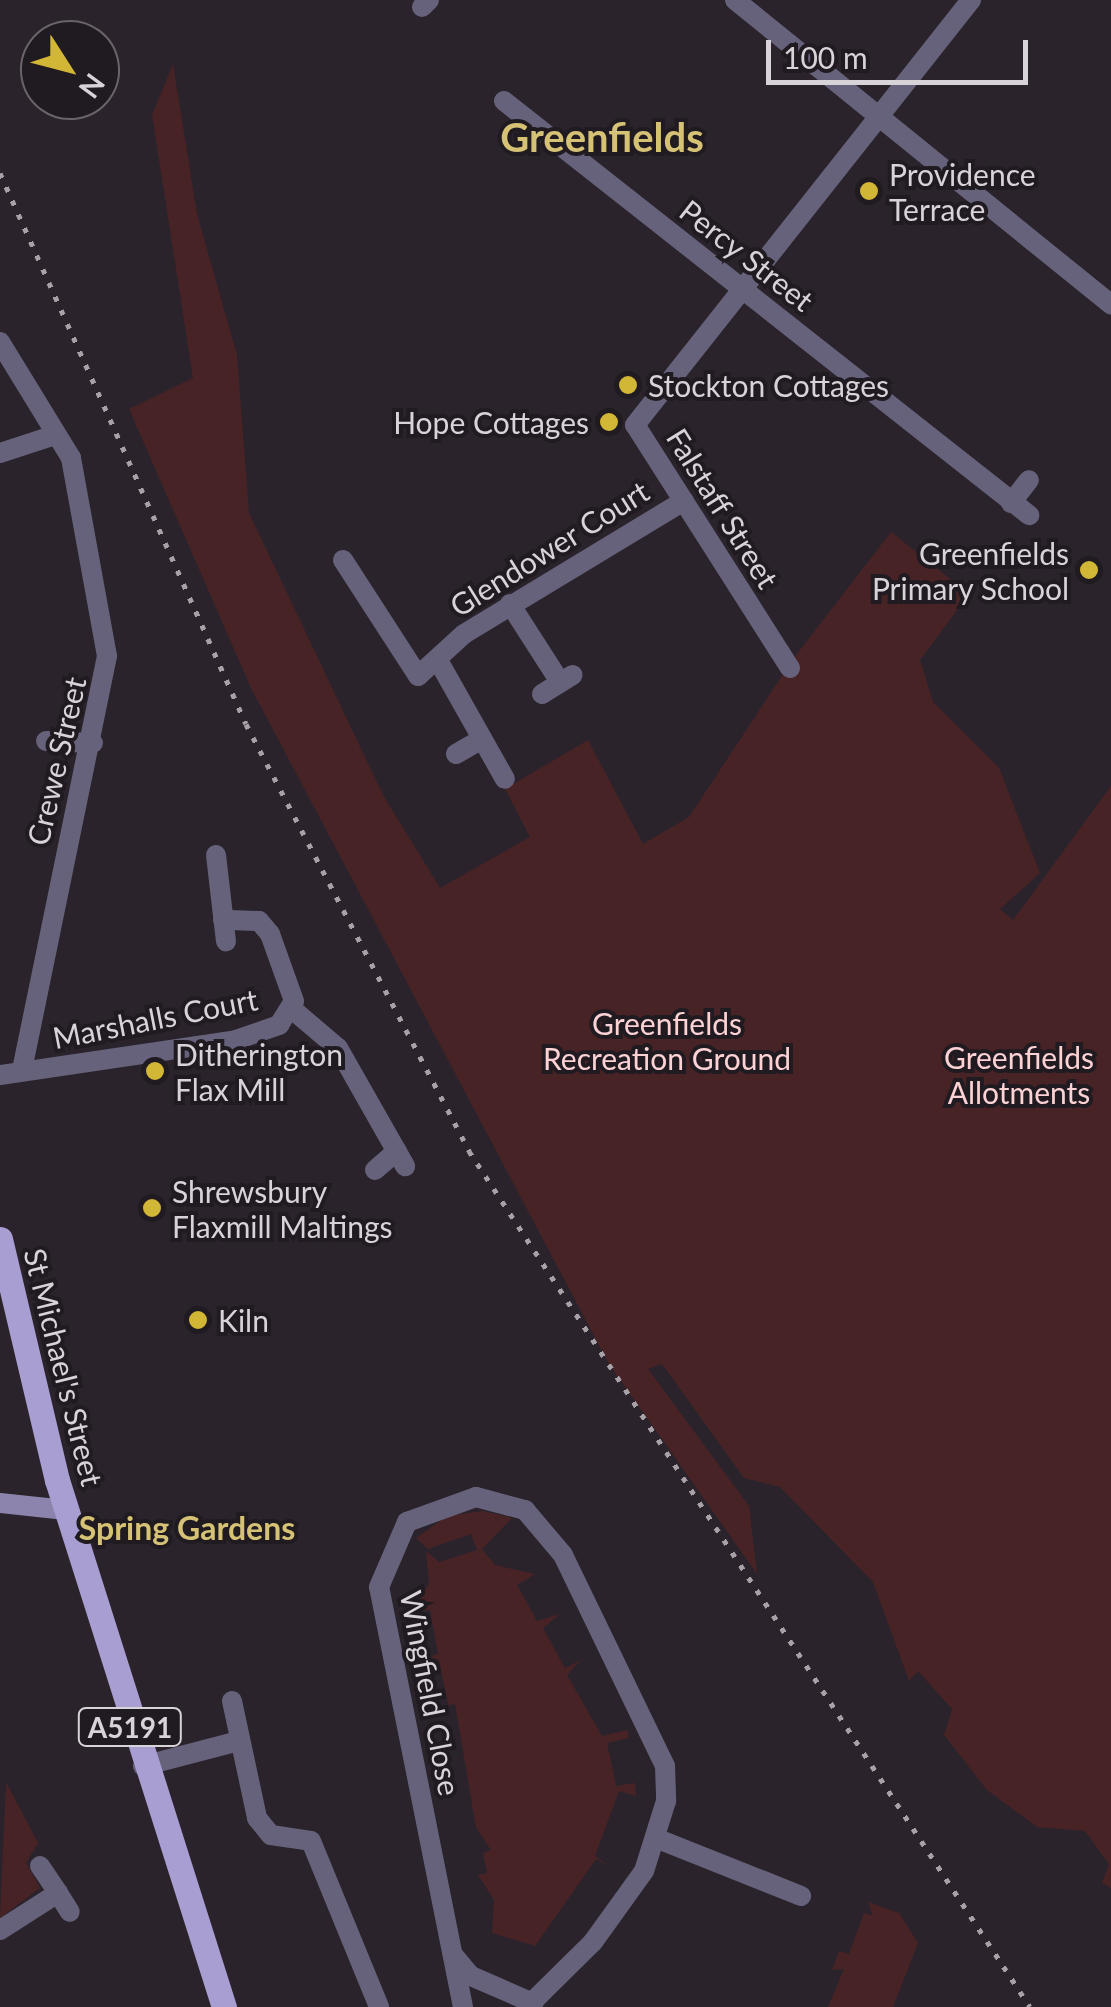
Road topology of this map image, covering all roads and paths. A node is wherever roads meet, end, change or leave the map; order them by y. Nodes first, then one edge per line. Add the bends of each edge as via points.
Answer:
1 (734, 0) edge
2 (971, 0) edge
3 (504, 101) dead end
4 (880, 117) junction
5 (742, 289) junction
6 (1111, 305) edge
7 (0, 342) edge
8 (55, 435) junction
9 (0, 453) edge
10 (1029, 480) dead end
11 (684, 501) junction
12 (343, 560) dead end
13 (510, 604) junction
14 (439, 662) junction
15 (790, 668) dead end
16 (559, 684) dead end
17 (482, 739) junction
18 (46, 741) dead end
19 (93, 742) junction
20 (456, 754) dead end
21 (505, 778) dead end
22 (216, 854) dead end
23 (292, 1009) junction
24 (22, 1071) junction
25 (0, 1074) edge
26 (375, 1170) dead end
27 (0, 1239) edge
28 (0, 1503) edge
29 (66, 1510) junction
30 (232, 1701) dead end
31 (239, 1741) junction
32 (142, 1766) junction
33 (658, 1839) junction
34 (40, 1866) dead end
35 (58, 1893) junction
36 (801, 1896) dead end
37 (70, 1912) dead end
38 (0, 1930) edge
39 (200, 1942) junction
40 (452, 1955) junction
41 (530, 2005) edge
42 (206, 2007) edge
43 (224, 2007) edge
44 (378, 2007) edge
45 (463, 2007) edge

1 - 4 street
2 - 4 street
3 - 5 street, Percy Street
4 - 5 street
4 - 6 street
5 - 10 street, Percy Street via 1020,509
5 - 11 street, Falstaff Street via 635,425
7 - 8 street, Crewe Street
8 - 9 street
8 - 19 street, Crewe Street via 71,458 107,656
11 - 13 street, Glendower Court
11 - 15 street, Falstaff Street
12 - 14 street, Glendower Court via 418,676
13 - 14 street, Glendower Court
13 - 16 street
14 - 17 street
17 - 20 street
17 - 21 street
18 - 19 street
19 - 24 street, Crewe Street
22 - 23 street, Marshalls Court via 224,931 266,927
23 - 24 street, Marshalls Court via 279,1025 236,1040
23 - 26 street, Marshalls Court via 338,1048 401,1158
24 - 25 street
27 - 29 main road, St Michael's Street / A5191
28 - 29 street
29 - 32 main road, A5191
30 - 31 street
31 - 32 street
31 - 44 street via 261,1826 277,1837 302,1835 345,1910
32 - 39 main road, A5191
33 - 36 street
33 - 40 street, Wingfield Close via 665,1766 651,1725 563,1555 525,1510 500,1497 427,1509 391,1544 380,1612
33 - 41 street, Wingfield Close via 624,1902
34 - 35 street
35 - 37 street
35 - 38 street
39 - 42 main road, A5191
39 - 43 main road, A5191
40 - 41 street, Wingfield Close via 471,1976
40 - 45 street, Wingfield Close

